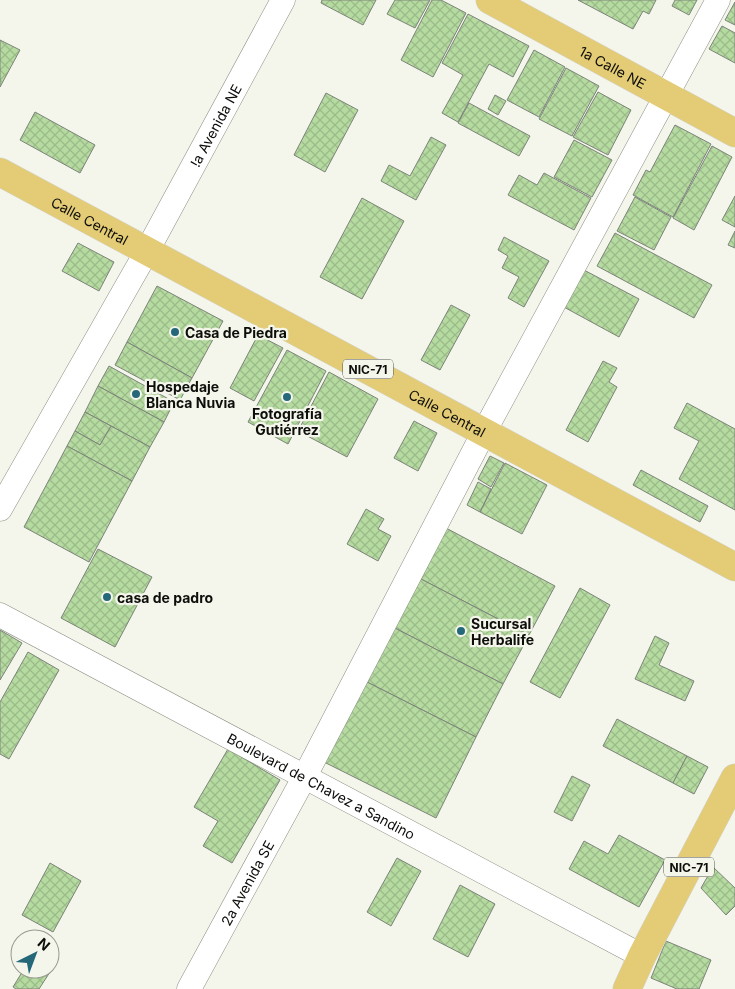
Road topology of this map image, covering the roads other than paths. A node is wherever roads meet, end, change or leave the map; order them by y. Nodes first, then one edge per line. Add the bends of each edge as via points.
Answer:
1 (283, 0) edge
2 (490, 0) edge
3 (718, 0) edge
4 (666, 96) junction
5 (735, 133) edge
6 (0, 172) edge
7 (147, 251) junction
8 (484, 432) junction
9 (0, 508) edge
10 (735, 567) edge
11 (0, 615) edge
12 (304, 776) junction
13 (735, 778) edge
14 (642, 956) junction
15 (189, 989) edge
16 (627, 989) edge

1 - 7 street, !a Avenida NE
2 - 4 highway, 1a Calle NE
3 - 4 street, 2a Avenida SE
4 - 5 highway, 1a Calle NE
4 - 8 street, 2a Avenida SE
6 - 7 highway, Calle Central / NIC-71
7 - 8 highway, Calle Central / NIC-71
7 - 9 street, !a Avenida NE
8 - 10 highway, Calle Central / NIC-71
8 - 12 street, 2a Avenida SE
11 - 12 street, Boulevard de Chavez a Sandino
12 - 14 street, Boulevard de Chavez a Sandino
12 - 15 street, 2a Avenida SE
13 - 14 highway, NIC-71
14 - 16 highway, NIC-71

